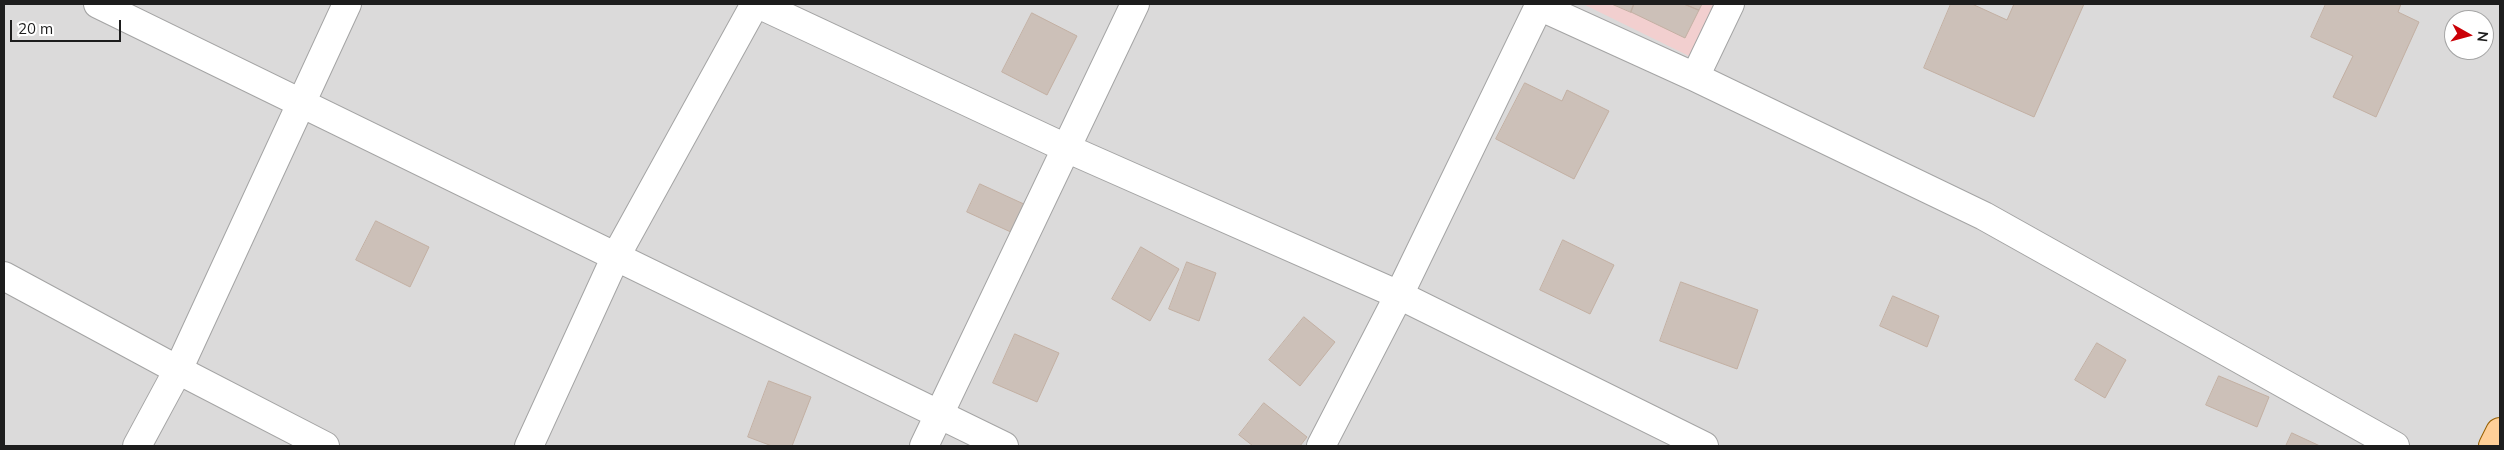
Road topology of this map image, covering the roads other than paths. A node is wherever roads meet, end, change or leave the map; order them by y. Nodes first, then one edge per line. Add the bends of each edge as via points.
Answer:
1 (98, 4) edge
2 (347, 4) edge
3 (757, 4) edge
4 (1135, 4) edge
5 (1730, 4) edge
6 (1538, 5) edge
7 (1696, 77) junction
8 (300, 102) junction
9 (1066, 148) junction
10 (616, 256) junction
11 (4, 276) edge
12 (1399, 295) junction
13 (178, 370) junction
14 (939, 415) junction
15 (2500, 432) edge
16 (138, 446) edge
17 (325, 446) edge
18 (528, 446) edge
19 (924, 446) edge
20 (1004, 446) edge
21 (1321, 446) edge
22 (1704, 446) edge
23 (2395, 446) edge
24 (2493, 446) edge

1 - 8 street
2 - 8 street
3 - 9 street
3 - 10 street
4 - 9 street
5 - 7 street
6 - 7 street
6 - 12 street
7 - 23 street via 1984,216
8 - 10 street
8 - 13 street
9 - 12 street
9 - 14 street
10 - 14 street
10 - 18 street
11 - 13 street
12 - 21 street
12 - 22 street
13 - 16 street
13 - 17 street
14 - 19 street
14 - 20 street
15 - 24 main road

